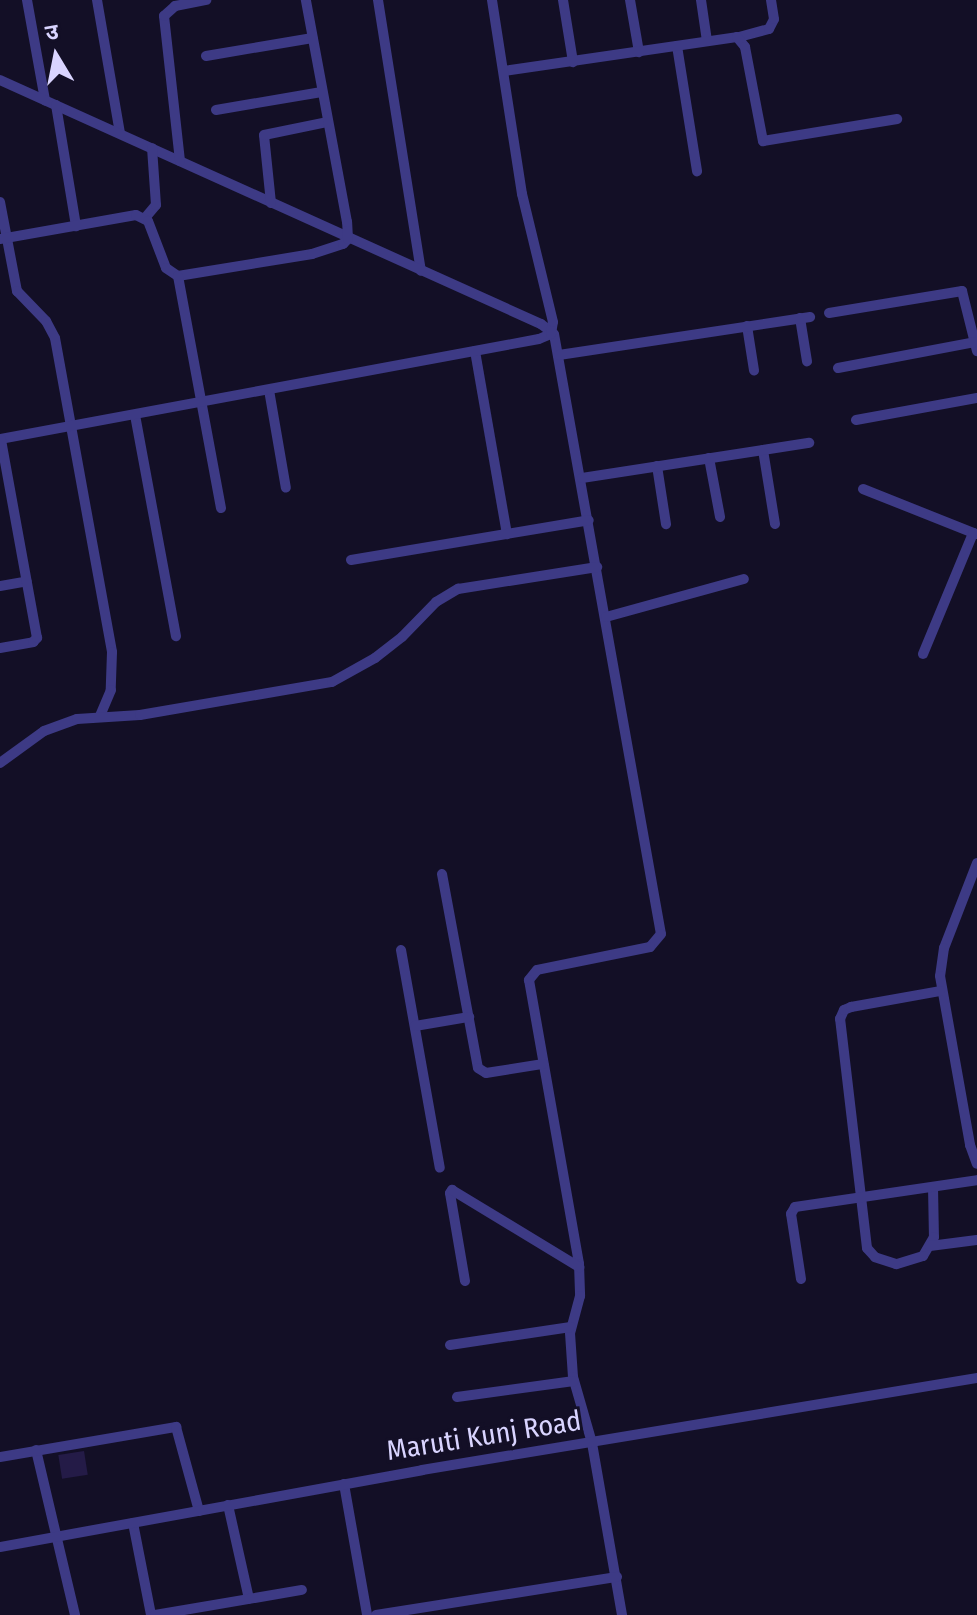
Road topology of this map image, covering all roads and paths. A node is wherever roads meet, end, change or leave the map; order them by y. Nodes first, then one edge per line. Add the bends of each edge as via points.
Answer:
1 (27, 0) edge
2 (97, 0) edge
3 (206, 0) edge
4 (306, 0) edge
5 (378, 0) edge
6 (492, 0) edge
7 (563, 0) edge
8 (630, 0) edge
9 (701, 0) edge
10 (771, 0) edge
11 (739, 37) junction
12 (312, 38) junction
13 (707, 41) junction
14 (677, 46) junction
15 (639, 52) junction
16 (206, 56) dead end
17 (573, 62) junction
18 (504, 71) junction
19 (0, 80) edge
20 (321, 92) junction
21 (45, 100) junction
22 (56, 105) junction
23 (216, 110) dead end
24 (897, 119) dead end
25 (327, 122) junction
26 (120, 133) junction
27 (152, 148) junction
28 (180, 161) junction
29 (697, 171) dead end
30 (0, 202) edge
31 (271, 203) junction
32 (145, 218) junction
33 (76, 226) junction
34 (3, 239) edge
35 (348, 239) junction
36 (421, 271) junction
37 (178, 276) junction
38 (829, 313) dead end
39 (747, 326) junction
40 (553, 331) junction
41 (976, 347) edge
42 (475, 351) junction
43 (559, 355) junction
44 (807, 361) dead end
45 (838, 368) dead end
46 (754, 370) dead end
47 (269, 390) junction
48 (977, 398) edge
49 (202, 402) junction
50 (135, 415) junction
51 (856, 420) dead end
52 (69, 427) junction
53 (0, 439) edge
54 (809, 443) dead end
55 (763, 450) junction
56 (709, 458) junction
57 (657, 466) junction
58 (582, 478) junction
59 (286, 488) dead end
60 (863, 489) dead end
61 (221, 508) dead end
62 (720, 517) dead end
63 (589, 520) junction
64 (666, 524) dead end
65 (775, 524) dead end
66 (507, 534) junction
67 (975, 534) edge
68 (351, 560) dead end
69 (597, 567) junction
70 (744, 579) dead end
71 (27, 581) junction
72 (0, 586) edge
73 (606, 617) junction
74 (176, 636) dead end
75 (0, 648) edge
76 (923, 654) dead end
77 (100, 716) junction
78 (0, 763) edge
79 (977, 863) edge
80 (442, 874) dead end
81 (401, 950) dead end
82 (940, 991) junction
83 (469, 1017) junction
84 (415, 1026) junction
85 (543, 1064) junction
86 (973, 1141) edge
87 (977, 1164) edge
88 (440, 1168) dead end
89 (977, 1180) edge
90 (933, 1187) junction
91 (860, 1197) junction
92 (977, 1240) edge
93 (930, 1246) junction
94 (579, 1267) junction
95 (801, 1279) dead end
96 (465, 1281) dead end
97 (571, 1327) junction
98 (450, 1345) dead end
99 (977, 1378) edge
100 (574, 1381) junction
101 (457, 1397) dead end
102 (592, 1443) junction
103 (36, 1450) junction
104 (0, 1457) edge
105 (344, 1484) junction
106 (228, 1505) junction
107 (199, 1511) junction
108 (133, 1523) junction
109 (57, 1538) junction
110 (0, 1547) edge
111 (617, 1577) junction
112 (302, 1590) dead end
113 (249, 1599) junction
114 (75, 1615) edge
115 (153, 1615) edge
116 (367, 1615) edge
117 (376, 1615) edge
118 (622, 1615) edge

1 - 21 street
2 - 26 street
3 - 28 street via 175,6 164,16
4 - 12 street
5 - 36 street
6 - 18 street
7 - 17 street
8 - 15 street
9 - 13 street
10 - 11 street via 774,19 769,29
11 - 13 street
11 - 24 street via 763,141
12 - 16 street
12 - 20 street
13 - 14 street
14 - 15 street
14 - 29 street
15 - 17 street
17 - 18 street
18 - 40 street via 522,194
19 - 21 street
20 - 23 street
20 - 25 street
21 - 22 street
22 - 26 street
22 - 33 street
25 - 31 street via 264,135
25 - 35 street
26 - 27 street
27 - 28 street
27 - 32 street via 156,205
28 - 31 street
30 - 34 street
31 - 35 street
32 - 33 street
32 - 37 street via 166,268
33 - 34 street
34 - 52 street via 17,291 52,329
35 - 36 street
35 - 37 street via 312,254
36 - 40 street
37 - 49 street
38 - 41 street via 962,291
39 - 43 street
39 - 44 street via 805,317
39 - 46 street
40 - 42 street via 539,339
40 - 43 street
41 - 45 street
42 - 47 street
42 - 66 street
43 - 58 street
47 - 49 street
47 - 59 street
48 - 51 street
49 - 50 street
49 - 61 street
50 - 52 street
50 - 74 street
52 - 53 street
52 - 77 street via 114,666
53 - 71 street
54 - 55 street
55 - 56 street
55 - 65 street
56 - 57 street
56 - 62 street
57 - 58 street
57 - 64 street
58 - 63 street
60 - 67 street
63 - 66 street
63 - 69 street
66 - 68 street
67 - 76 street
69 - 73 street
69 - 77 street via 458,589 436,602 375,658 332,682 140,715
70 - 73 street
71 - 72 street
71 - 75 street via 36,639
73 - 85 street via 661,934 650,947 533,972 529,988
77 - 78 street via 53,726
79 - 82 street via 944,948
80 - 83 street
81 - 84 street
82 - 86 street
82 - 91 street via 851,1007 841,1014
83 - 84 street
83 - 85 street via 482,1072
84 - 88 street
85 - 94 street
86 - 87 street
89 - 90 street
90 - 91 street
90 - 93 street
91 - 93 street via 867,1248 875,1257 896,1264 923,1256
91 - 95 street via 791,1210
92 - 93 street
94 - 96 street via 451,1191
94 - 97 street via 580,1296
97 - 98 street
97 - 100 street
99 - 102 street, Maruti Kunj Road
100 - 101 street
100 - 102 street
102 - 105 street, Maruti Kunj Road
102 - 111 street
103 - 104 street
103 - 107 street via 176,1427
103 - 109 street
105 - 106 street, Maruti Kunj Road
105 - 116 street
106 - 107 street, Maruti Kunj Road
106 - 113 street
107 - 108 street, Maruti Kunj Road
108 - 109 street, Maruti Kunj Road
108 - 115 street
109 - 110 street, Maruti Kunj Road
109 - 114 street
111 - 117 street
111 - 118 street
112 - 113 street
113 - 115 street

